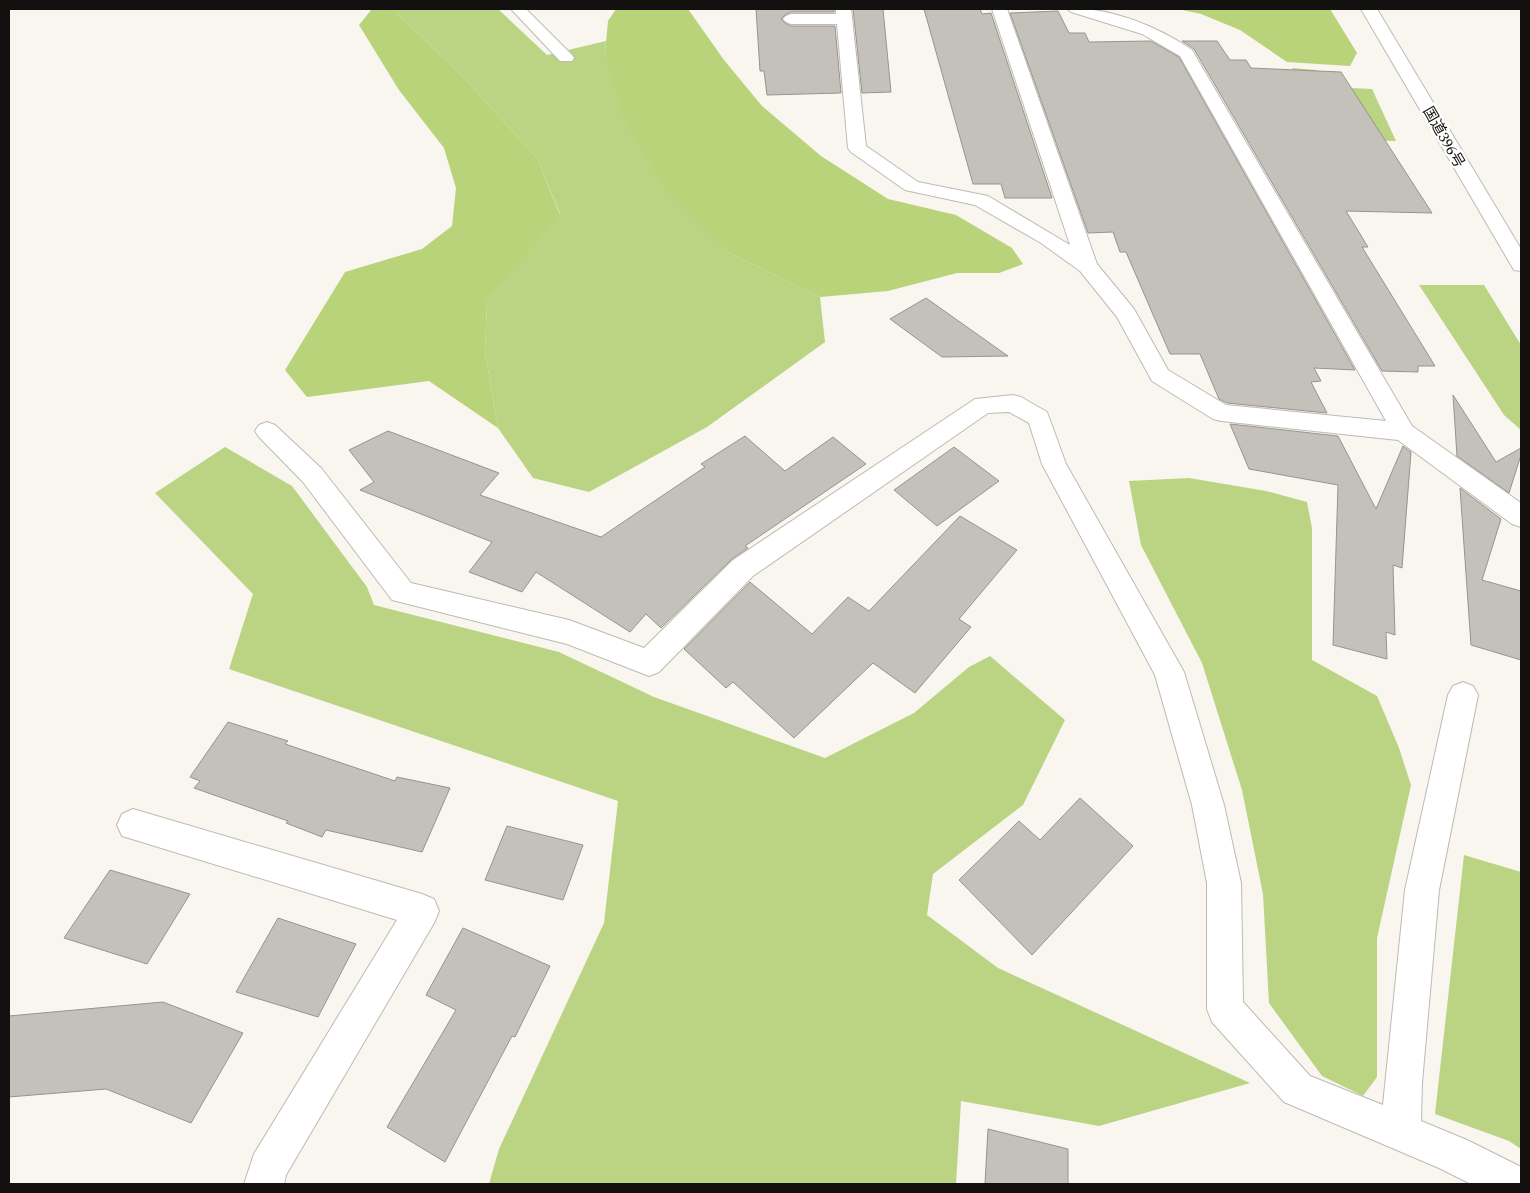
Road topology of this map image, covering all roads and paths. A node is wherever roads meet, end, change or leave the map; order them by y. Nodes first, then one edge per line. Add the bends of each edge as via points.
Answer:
1 (518, 9) edge
2 (1000, 9) edge
3 (1076, 9) edge
4 (1369, 9) edge
5 (843, 14) edge
6 (792, 20) dead end
7 (566, 58) dead end
8 (1521, 265) edge
9 (1087, 266) junction
10 (267, 431) dead end
11 (1404, 432) junction
12 (1521, 517) edge
13 (1463, 695) dead end
14 (133, 825) dead end
15 (1401, 1134) junction
16 (264, 1184) edge
17 (1512, 1184) edge

1 - 7 main road
2 - 9 main road
3 - 11 main road via 1169,39 1186,53
4 - 8 main road, 国道396号
5 - 6 main road
5 - 9 main road via 857,148 912,186 980,200 1048,239
9 - 11 main road via 1126,314 1160,376 1221,413
10 - 15 main road via 312,475 402,592 569,632 649,664 743,568 983,404 1013,403 1039,418 1054,464 1169,672 1208,805 1224,883 1225,1009 1297,1089
11 - 12 main road
13 - 15 main road via 1422,890 1402,1083
14 - 16 main road via 422,911 268,1168
15 - 17 main road via 1453,1154

